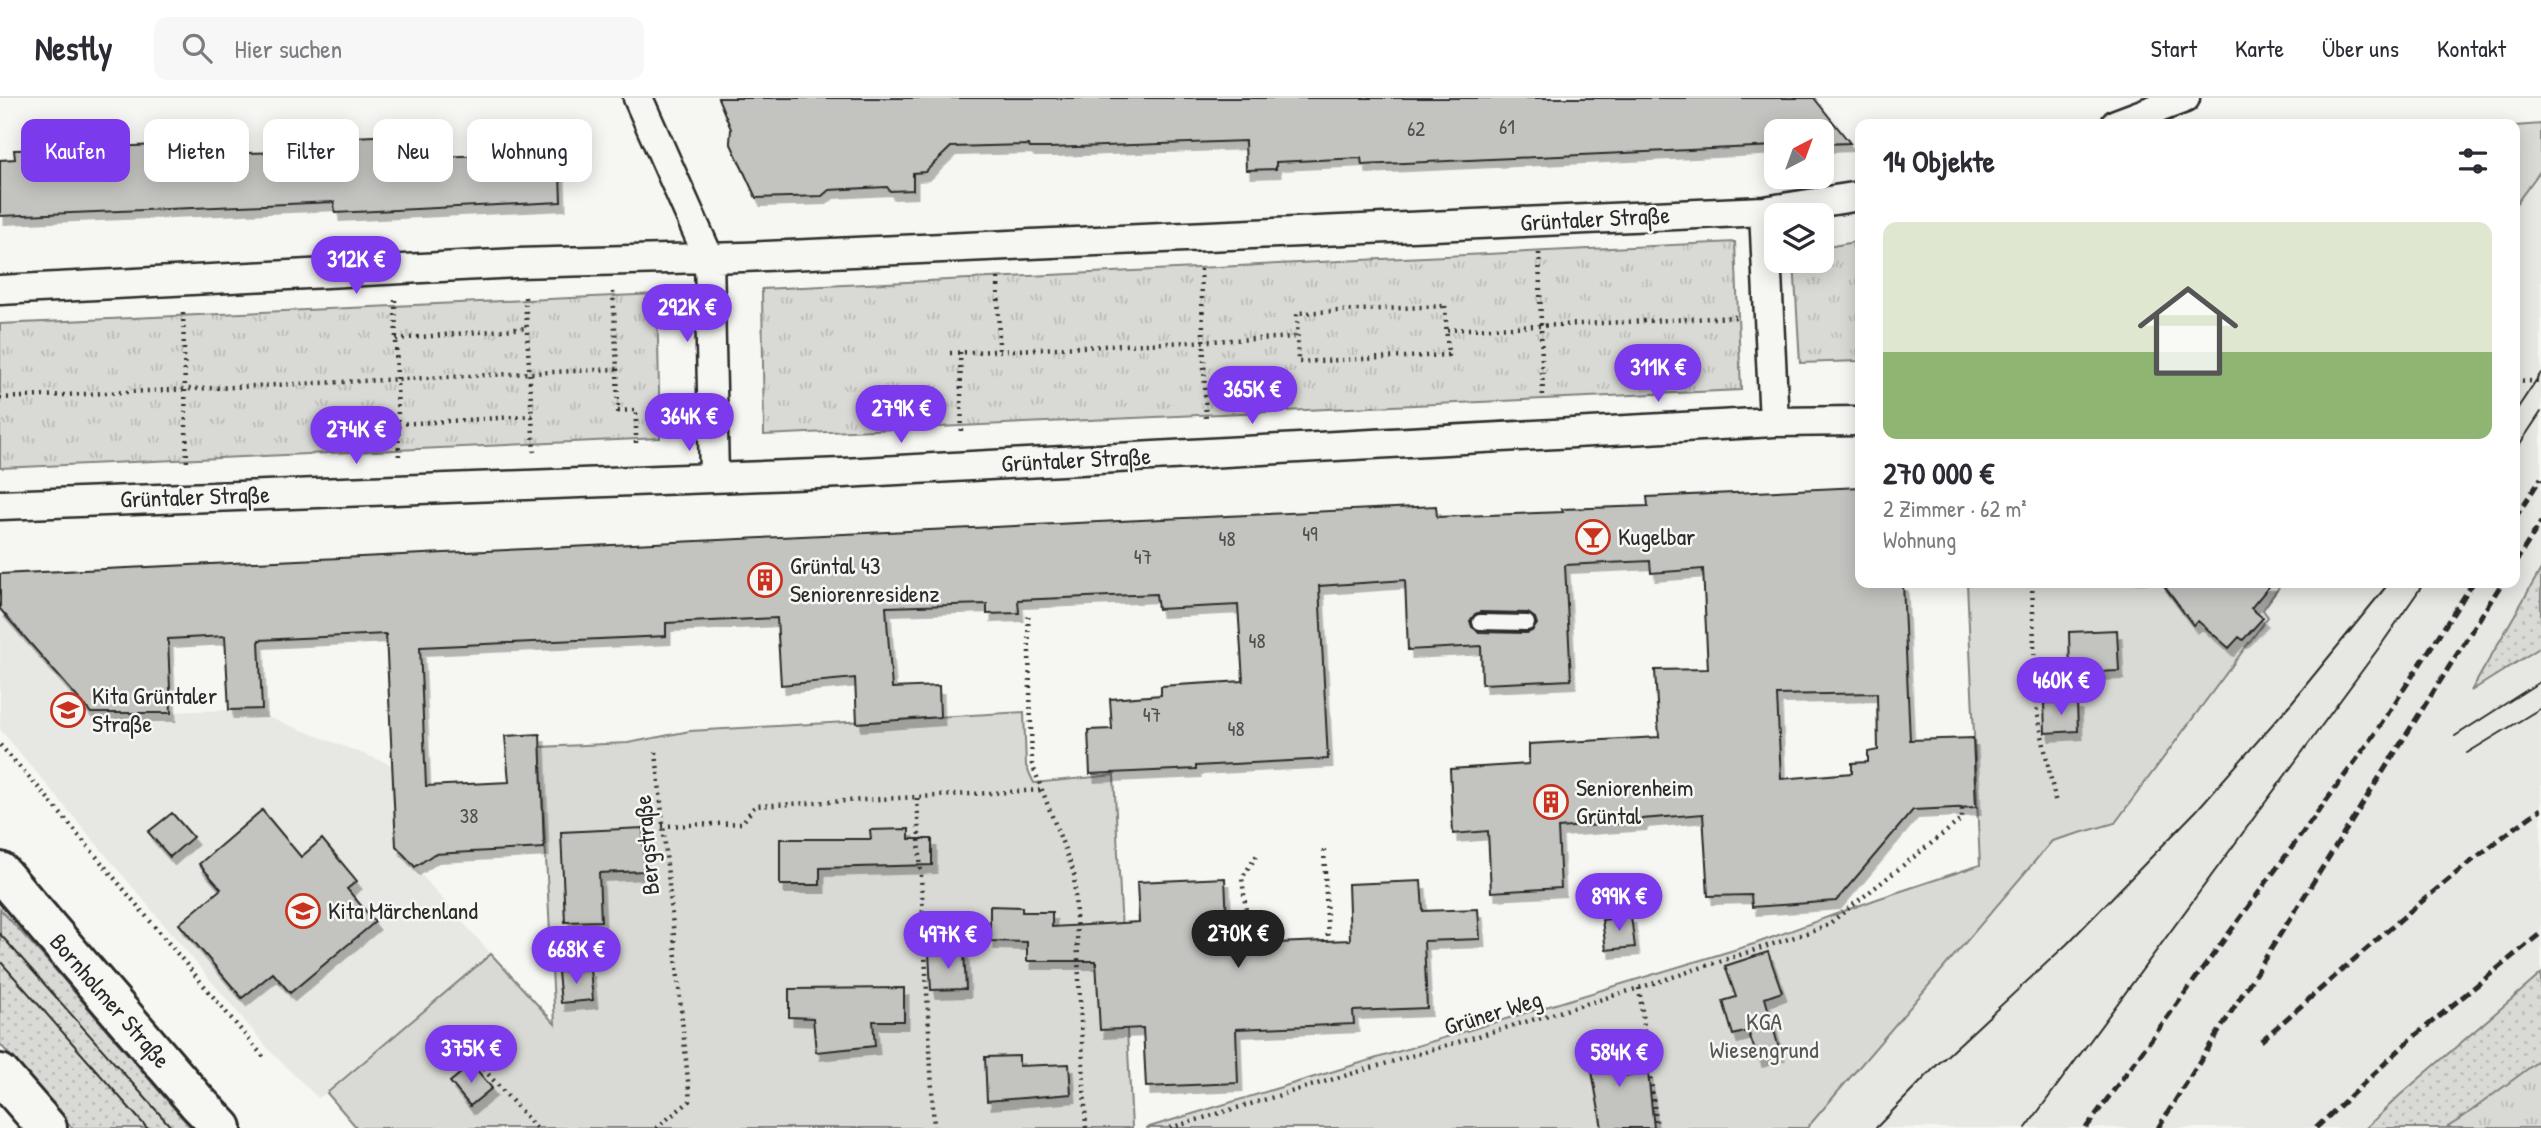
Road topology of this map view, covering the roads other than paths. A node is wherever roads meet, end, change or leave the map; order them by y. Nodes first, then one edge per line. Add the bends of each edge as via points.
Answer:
1 (638, 98) edge
2 (2185, 98) edge
3 (2129, 119) edge
4 (1855, 197) edge
5 (1815, 203) edge
6 (1764, 211) edge
7 (709, 258) junction
8 (1767, 273) edge
9 (0, 290) edge
10 (1855, 421) edge
11 (1774, 422) junction
12 (714, 477) junction
13 (0, 505) edge
14 (1479, 622) dead end
15 (1527, 623) dead end
16 (0, 873) edge
17 (0, 1074) edge
18 (47, 1128) edge
19 (222, 1128) edge

1 - 7 street
2 - 3 street
4 - 5 street, Grüntaler Straße
6 - 7 street, Grüntaler Straße
7 - 9 street, Grüntaler Straße
7 - 12 street
8 - 11 street
10 - 11 street, Grüntaler Straße
11 - 12 street, Grüntaler Straße
12 - 13 street, Grüntaler Straße
14 - 15 lane
16 - 19 main road, Bornholmer Straße
17 - 18 main road

